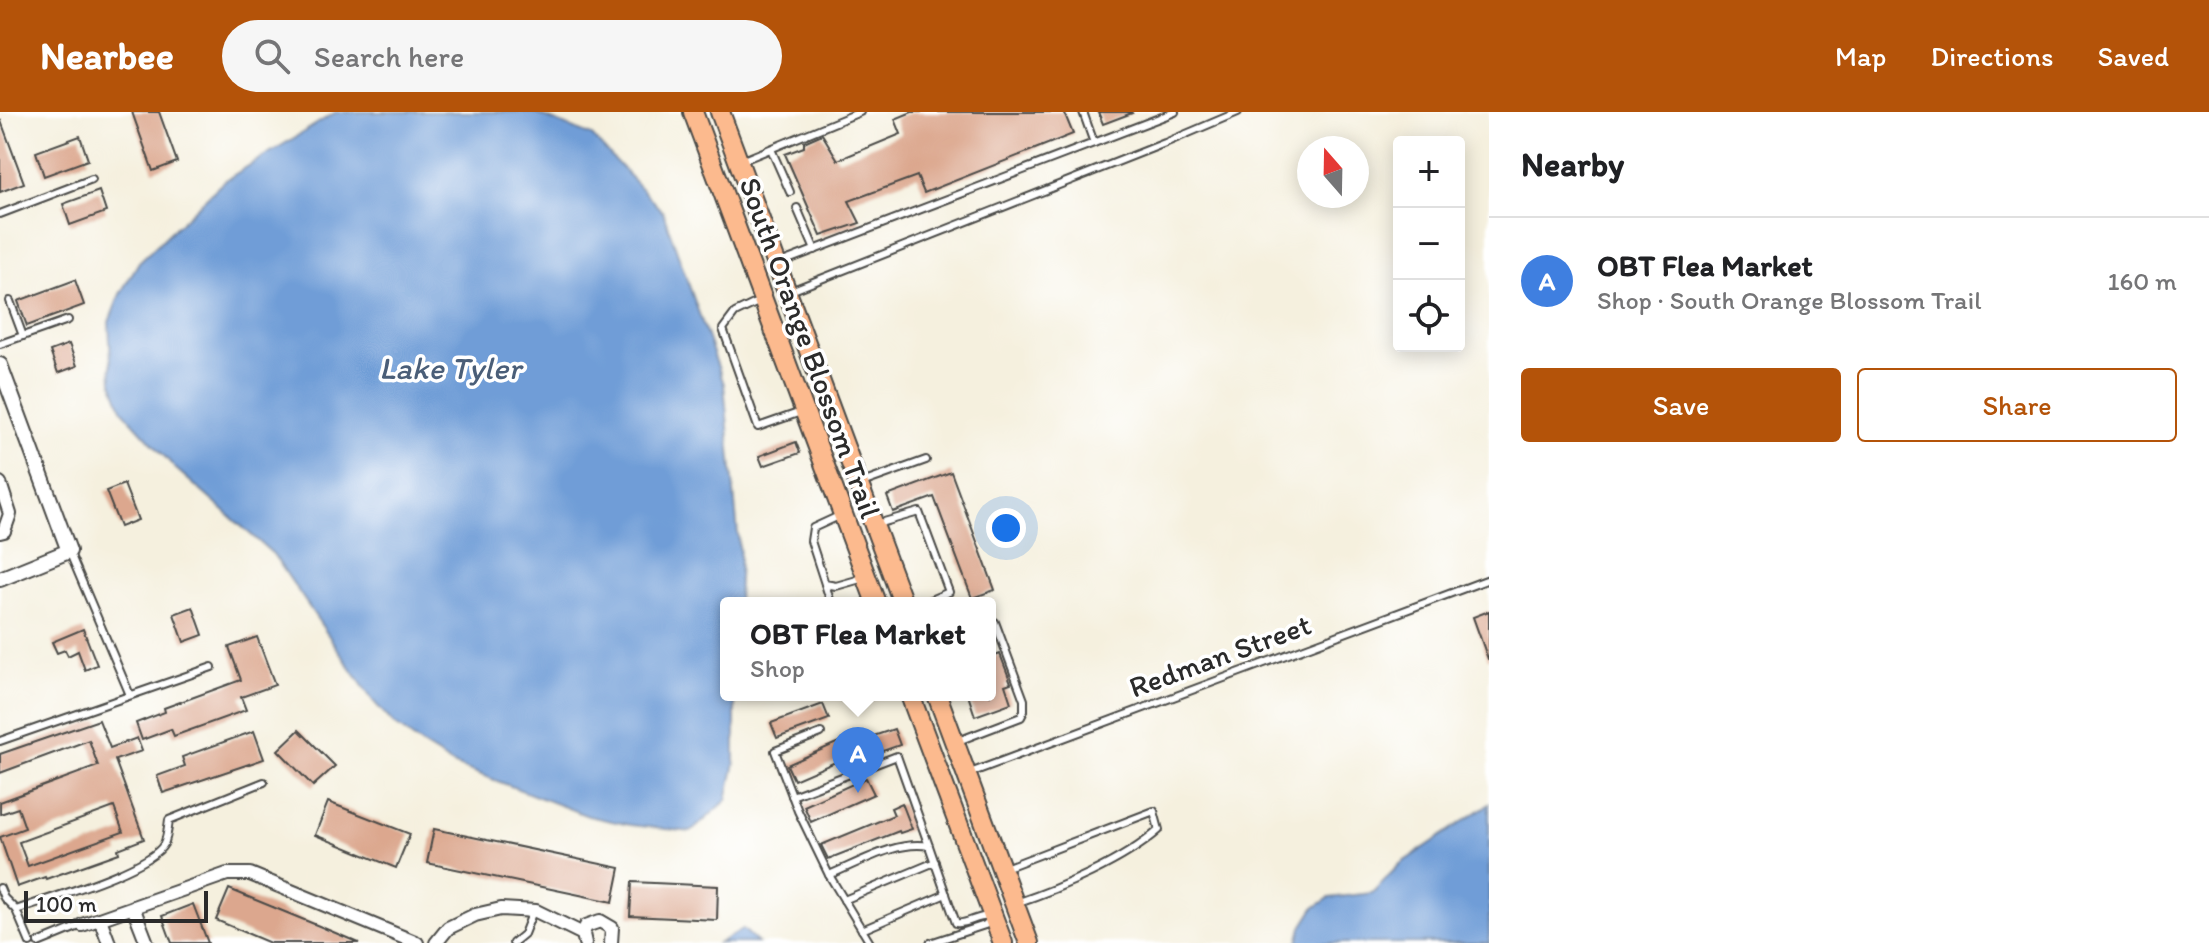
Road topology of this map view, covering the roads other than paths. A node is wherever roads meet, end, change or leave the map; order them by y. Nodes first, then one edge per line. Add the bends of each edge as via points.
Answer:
1 (693, 112) edge
2 (720, 112) edge
3 (860, 112) edge
4 (1083, 112) edge
5 (1175, 112) edge
6 (1238, 112) edge
7 (1094, 143) junction
8 (771, 149) junction
9 (738, 162) junction
10 (92, 179) dead end
11 (790, 192) dead end
12 (797, 208) dead end
13 (0, 214) edge
14 (735, 226) junction
15 (815, 250) junction
16 (776, 264) junction
17 (787, 292) junction
18 (763, 300) junction
19 (10, 301) dead end
20 (68, 320) dead end
21 (23, 336) junction
22 (804, 340) junction
23 (0, 344) edge
24 (0, 365) edge
25 (804, 411) junction
26 (926, 460) dead end
27 (0, 483) edge
28 (859, 485) junction
29 (843, 514) junction
30 (874, 525) junction
31 (0, 532) edge
32 (69, 551) junction
33 (866, 577) junction
34 (0, 579) edge
35 (1489, 579) edge
36 (825, 584) junction
37 (829, 597) edge
38 (874, 597) edge
39 (901, 597) edge
40 (937, 597) edge
41 (996, 625) edge
42 (1001, 638) junction
43 (996, 640) edge
44 (212, 667) dead end
45 (130, 695) junction
46 (912, 701) edge
47 (939, 701) edge
48 (821, 733) dead end
49 (926, 739) junction
50 (0, 741) edge
51 (955, 742) junction
52 (967, 774) junction
53 (264, 782) dead end
54 (792, 796) junction
55 (929, 846) junction
56 (935, 862) junction
57 (1002, 869) junction
58 (829, 875) junction
59 (0, 888) edge
60 (946, 894) junction
61 (844, 900) junction
62 (1014, 903) junction
63 (133, 907) junction
64 (16, 910) junction
65 (533, 911) junction
66 (993, 917) junction
67 (100, 919) junction
68 (80, 926) joint
69 (862, 930) junction
70 (584, 938) edge
71 (30, 943) edge
72 (38, 943) edge
73 (109, 943) edge
74 (147, 943) edge
75 (417, 943) edge
76 (436, 943) edge
77 (513, 943) edge
78 (611, 943) edge
79 (870, 943) edge
80 (930, 943) edge
81 (1003, 943) edge
82 (1029, 943) edge

1 - 14 main road, South Orange Blossom Trail
2 - 9 main road, South Orange Blossom Trail
3 - 8 lane
4 - 7 lane
5 - 7 lane
6 - 17 lane
7 - 15 lane
8 - 9 lane
8 - 11 lane
9 - 16 main road, South Orange Blossom Trail
10 - 13 lane
12 - 15 lane
14 - 16 main road via 752,250
14 - 18 main road, South Orange Blossom Trail
15 - 16 lane
16 - 17 main road, South Orange Blossom Trail
17 - 22 main road, South Orange Blossom Trail
18 - 22 main road via 786,312
18 - 25 main road, South Orange Blossom Trail
18 - 25 lane via 735,313 723,329 758,427
19 - 21 lane
20 - 21 lane
21 - 23 lane
22 - 28 main road, South Orange Blossom Trail
24 - 32 street
25 - 29 main road, South Orange Blossom Trail
26 - 28 lane
27 - 31 street via 10,514
28 - 30 main road, South Orange Blossom Trail
29 - 33 main road, South Orange Blossom Trail
29 - 36 lane via 813,528 811,541
30 - 39 main road, South Orange Blossom Trail
30 - 40 lane via 919,512 949,592
32 - 34 street
32 - 45 lane
33 - 36 lane
33 - 38 main road, South Orange Blossom Trail
35 - 52 lane, Redman Street
36 - 37 lane
41 - 42 lane
42 - 43 lane
42 - 51 lane via 1024,711 1021,717
44 - 45 lane
45 - 50 lane
46 - 49 main road
47 - 51 main road
48 - 54 lane via 775,751
49 - 52 main road via 953,769
49 - 66 main road
51 - 52 main road
52 - 57 main road
53 - 64 lane via 169,820 164,844 153,856
54 - 55 lane via 897,756
54 - 58 lane
55 - 56 lane
55 - 58 lane via 901,846
56 - 60 lane
56 - 61 lane
57 - 62 main road
57 - 62 lane via 1154,811 1159,830 1139,848
58 - 61 lane
59 - 64 lane
60 - 66 lane via 956,923
60 - 69 lane
61 - 69 lane
62 - 82 main road
63 - 67 street
63 - 74 street
63 - 75 street via 227,874 250,874
64 - 71 lane
65 - 70 street
65 - 76 street via 501,909 475,915 448,928
65 - 77 lane via 524,934
66 - 80 lane via 985,925
66 - 81 main road
67 - 68 street
67 - 73 street
68 - 72 lane
69 - 79 lane
70 - 78 street via 590,923 606,922 613,933

